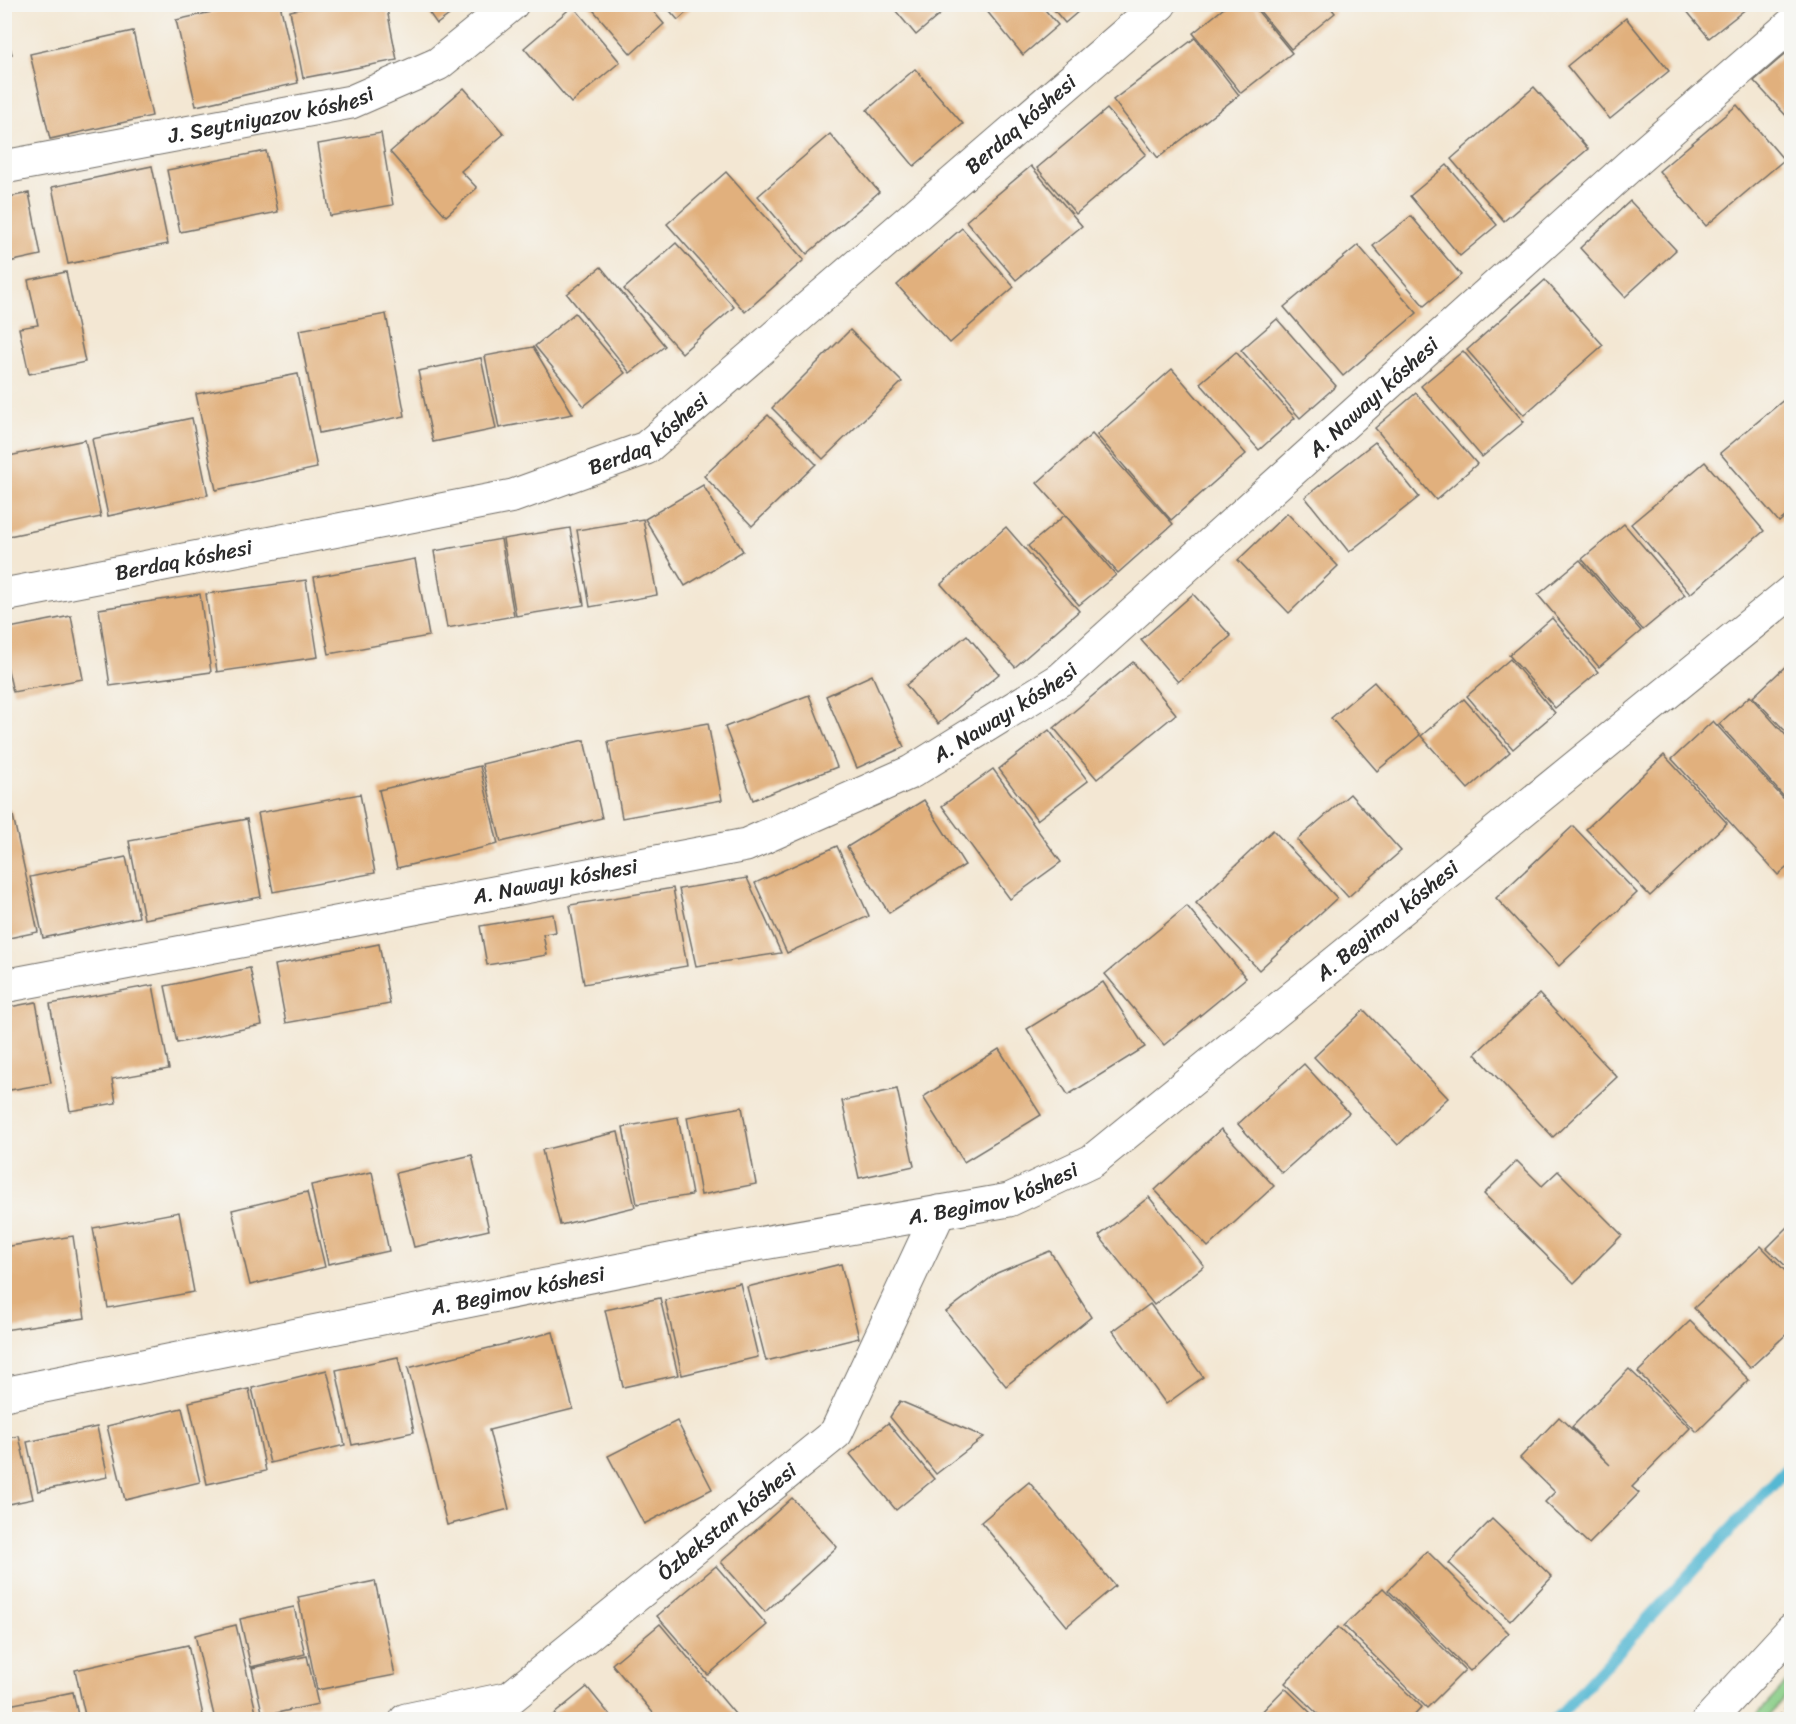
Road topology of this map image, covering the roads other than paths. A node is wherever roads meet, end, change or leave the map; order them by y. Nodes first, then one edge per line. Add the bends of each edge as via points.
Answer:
1 (512, 4) edge
2 (1160, 4) edge
3 (1791, 24) edge
4 (4, 167) edge
5 (1791, 591) edge
6 (4, 595) edge
7 (4, 986) edge
8 (939, 1212) junction
9 (4, 1394) edge
10 (1791, 1630) edge
11 (406, 1719) edge
12 (1709, 1719) edge

1 - 4 street, J. Seytniyazov kóshesi via 438,64 351,102
2 - 6 street, Berdaq kóshesi via 646,448 513,496
3 - 7 street, A. Nawayı kóshesi via 1061,679 910,772 746,845
5 - 8 street, A. Begimov kóshesi via 1092,1161 1008,1200
8 - 9 street, A. Begimov kóshesi via 700,1254
8 - 11 street, Ózbekstan kóshesi via 836,1433 510,1698
10 - 12 street

